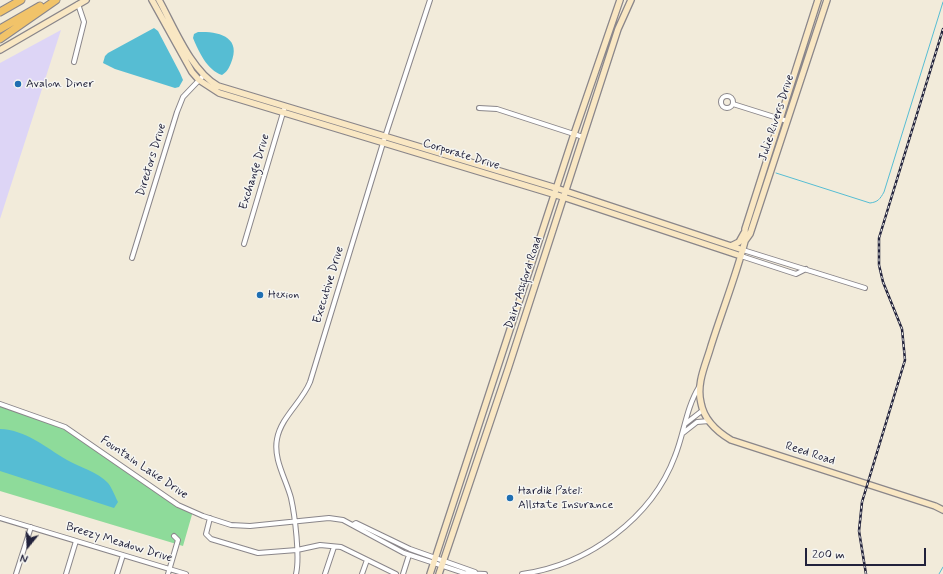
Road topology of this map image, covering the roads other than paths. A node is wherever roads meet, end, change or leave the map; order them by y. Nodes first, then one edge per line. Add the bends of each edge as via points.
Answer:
1 (21, 0) edge
2 (51, 0) edge
3 (56, 0) edge
4 (86, 0) edge
5 (152, 0) edge
6 (159, 0) edge
7 (430, 0) edge
8 (620, 0) edge
9 (631, 0) edge
10 (818, 0) edge
11 (827, 0) edge
12 (78, 4) junction
13 (0, 12) edge
14 (610, 26) junction
15 (0, 29) edge
16 (618, 29) junction
17 (0, 39) edge
18 (604, 45) junction
19 (612, 48) junction
20 (0, 50) edge
21 (801, 52) junction
22 (809, 54) junction
23 (74, 62) dead end
24 (203, 76) junction
25 (198, 80) junction
26 (733, 104) dead end
27 (285, 106) junction
28 (479, 108) dead end
29 (283, 112) junction
30 (779, 119) junction
31 (787, 122) junction
32 (574, 134) junction
33 (385, 136) junction
34 (583, 137) junction
35 (383, 143) junction
36 (768, 154) junction
37 (775, 157) junction
38 (516, 176) junction
39 (514, 182) junction
40 (556, 188) junction
41 (554, 194) junction
42 (564, 194) junction
43 (652, 219) junction
44 (650, 226) junction
45 (744, 233) junction
46 (745, 241) junction
47 (244, 244) dead end
48 (732, 246) junction
49 (742, 253) junction
50 (761, 255) junction
51 (132, 258) dead end
52 (759, 262) junction
53 (806, 269) junction
54 (865, 288) dead end
55 (498, 366) junction
56 (508, 369) junction
57 (700, 387) junction
58 (0, 404) edge
59 (484, 408) junction
60 (703, 410) junction
61 (494, 411) junction
62 (709, 421) junction
63 (684, 425) junction
64 (683, 433) junction
65 (459, 484) junction
66 (468, 488) junction
67 (943, 510) edge
68 (0, 518) edge
69 (210, 518) junction
70 (294, 520) junction
71 (354, 525) junction
72 (31, 527) junction
73 (174, 536) dead end
74 (387, 538) junction
75 (76, 541) junction
76 (384, 543) junction
77 (334, 547) junction
78 (297, 550) junction
79 (122, 555) junction
80 (409, 555) junction
81 (367, 560) junction
82 (434, 560) junction
83 (443, 563) junction
84 (168, 572) edge
85 (16, 574) edge
86 (66, 574) edge
87 (116, 574) edge
88 (186, 574) edge
89 (296, 574) edge
90 (325, 574) edge
91 (362, 574) edge
92 (396, 574) edge
93 (403, 574) edge
94 (430, 574) edge
95 (439, 574) edge
96 (485, 574) edge
97 (522, 574) edge

1 - 13 highway
2 - 15 highway
3 - 17 highway
4 - 12 street
5 - 25 street, Corporate Drive
6 - 24 street, Corporate Drive
7 - 33 street, Executive Drive
8 - 14 street, Dairy Ashford Road
9 - 16 street, Dairy Ashford Road
10 - 21 street, Julie Rivers Drive
11 - 22 street, Julie Rivers Drive
12 - 20 street
12 - 23 street via 84,22
14 - 16 street
14 - 18 street, Dairy Ashford Road
16 - 19 street, Dairy Ashford Road
18 - 19 street
18 - 32 street, Dairy Ashford Road
19 - 34 street, Dairy Ashford Road
21 - 22 street
21 - 30 street, Julie Rivers Drive
22 - 31 street, Julie Rivers Drive
24 - 25 street, Directors Drive
24 - 27 street, Corporate Drive via 218,86
25 - 29 street, Corporate Drive via 219,93
25 - 51 street, Directors Drive via 183,97 177,112
26 - 30 street
27 - 29 street, Exchange Drive
27 - 33 street, Corporate Drive
28 - 32 street via 497,109
29 - 35 street, Corporate Drive
29 - 47 street, Exchange Drive
30 - 31 street
30 - 36 street, Julie Rivers Drive
31 - 37 street, Julie Rivers Drive
32 - 34 street
32 - 40 street, Dairy Ashford Road
33 - 35 street, Executive Drive
33 - 38 street, Corporate Drive
34 - 42 street, Dairy Ashford Road
35 - 39 street, Corporate Drive
35 - 70 street, Executive Drive via 310,382 277,438 277,455 291,499
36 - 37 street
36 - 45 street, Julie Rivers Drive
37 - 46 street, Julie Rivers Drive via 750,234
38 - 39 street
38 - 40 street, Corporate Drive
39 - 41 street, Corporate Drive
40 - 41 street, Dairy Ashford Road
40 - 42 street, Corporate Drive
41 - 42 street, Corporate Drive
41 - 55 street, Dairy Ashford Road
42 - 43 street, Corporate Drive
42 - 44 street, Corporate Drive
42 - 56 street, Dairy Ashford Road
43 - 44 street
43 - 48 street, Corporate Drive
44 - 49 street, Corporate Drive
45 - 46 street, Julie Rivers Drive
45 - 48 street via 739,242
46 - 49 street, Julie Rivers Drive
48 - 49 street, Corporate Drive
49 - 50 street, Corporate Drive
49 - 52 street, Corporate Drive
49 - 57 street, Julie Rivers Drive via 719,319
50 - 52 street
50 - 53 street, Corporate Drive
52 - 53 street, Corporate Drive via 796,274
53 - 54 street, Corporate Drive
55 - 56 street
55 - 59 street, Dairy Ashford Road
56 - 61 street, Dairy Ashford Road
57 - 60 street, Reed Road
57 - 63 street, Julie Rivers Drive via 693,396
58 - 69 street, Fountain Lake Drive via 65,426 178,505
59 - 61 street
59 - 65 street, Dairy Ashford Road
60 - 62 street, Reed Road
60 - 63 street
61 - 66 street, Dairy Ashford Road
62 - 64 street via 697,422
62 - 67 street, Reed Road via 731,440
63 - 64 street, Julie Rivers Drive
64 - 97 street, Julie Rivers Drive via 667,477 636,518 619,532 565,563
65 - 66 street
65 - 82 street, Dairy Ashford Road
66 - 83 street, Dairy Ashford Road
68 - 72 street, Breezy Meadow Drive
69 - 70 street, Fountain Lake Drive via 250,526
69 - 78 street via 206,534 211,539 258,553
70 - 71 street, Fountain Lake Drive via 330,518
70 - 78 street, Executive Drive
71 - 74 street, Fountain Lake Drive via 356,523
71 - 76 street, Fountain Lake Drive via 355,528
72 - 75 street, Breezy Meadow Drive
72 - 85 street
73 - 84 street via 178,540
74 - 76 street
74 - 82 street, Fountain Lake Drive
75 - 79 street, Breezy Meadow Drive
75 - 86 street
76 - 80 street, Fountain Lake Drive
77 - 78 street via 320,545
77 - 81 street
77 - 90 street
78 - 89 street, Executive Drive
79 - 84 street, Breezy Meadow Drive
79 - 87 street
80 - 82 street, Fountain Lake Drive
80 - 93 street
81 - 91 street
81 - 92 street
82 - 83 street
82 - 94 street, Dairy Ashford Road
83 - 95 street, Dairy Ashford Road
83 - 96 street via 464,573
84 - 88 street, Breezy Meadow Drive

